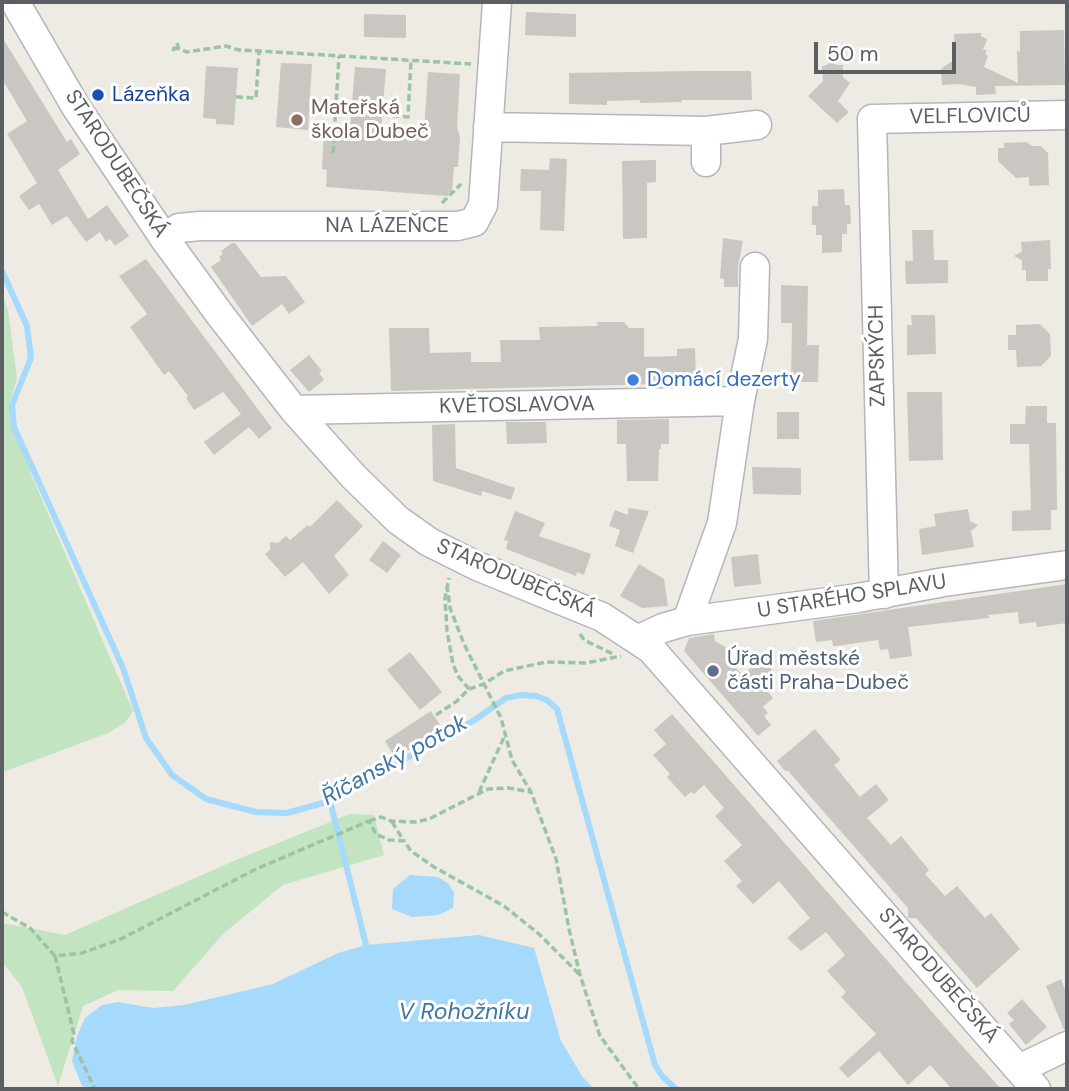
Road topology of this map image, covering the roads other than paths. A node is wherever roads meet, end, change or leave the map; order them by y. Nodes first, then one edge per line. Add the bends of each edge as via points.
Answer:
1 (15, 2) edge
2 (497, 2) edge
3 (1067, 115) edge
4 (872, 119) joint
5 (757, 125) dead end
6 (488, 127) junction
7 (706, 131) junction
8 (706, 162) dead end
9 (164, 237) junction
10 (755, 267) dead end
11 (740, 401) junction
12 (294, 410) junction
13 (1067, 565) edge
14 (884, 594) junction
15 (687, 621) junction
16 (639, 639) junction
17 (1067, 1046) edge
18 (1027, 1079) edge

1 - 9 street, STARODUBEČSKÁ via 76,107
2 - 6 street, NA LÁZEŇCE
3 - 4 street, VELFLOVICŮ
4 - 14 street, ZAPSKÝCH
5 - 7 street
6 - 7 street
6 - 9 street, NA LÁZEŇCE via 483,205 474,222 458,226 200,226 178,228
7 - 8 street
9 - 12 street, STARODUBEČSKÁ
10 - 11 street via 753,339
11 - 12 street, KVĚTOSLAVOVA
11 - 15 street via 722,523
12 - 16 street, STARODUBEČSKÁ via 354,477 398,520 429,542 584,608
13 - 14 street, U STARÉHO SPLAVU
14 - 15 street, U STARÉHO SPLAVU
15 - 16 street, U STARÉHO SPLAVU
16 - 18 street, STARODUBEČSKÁ
17 - 18 street

